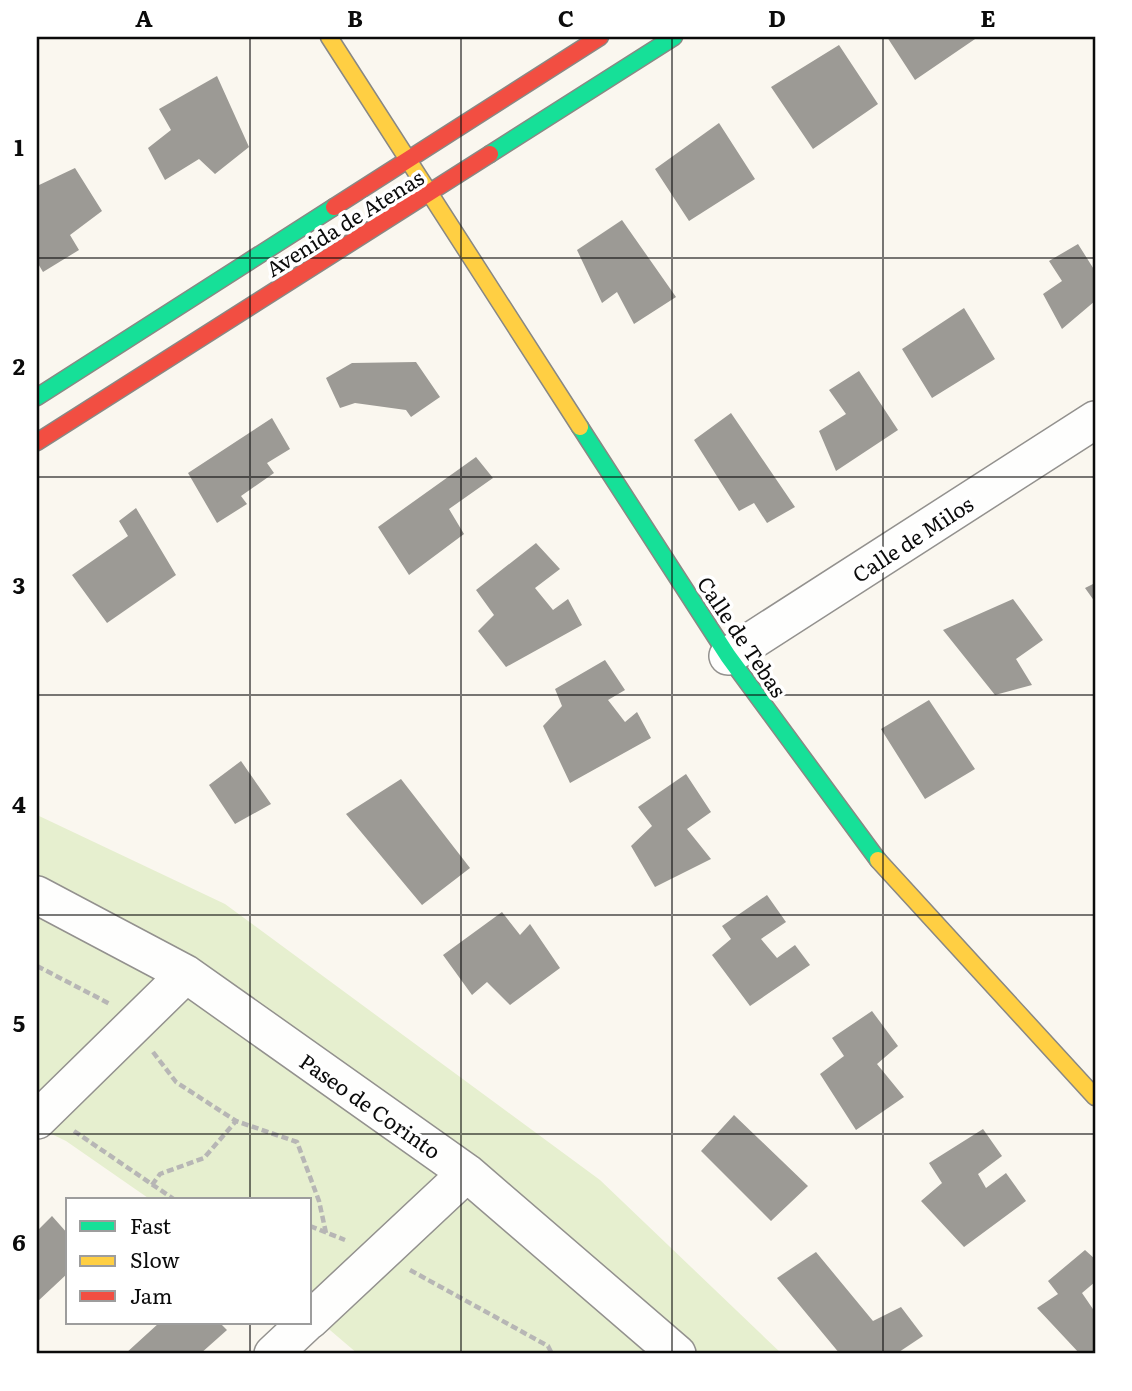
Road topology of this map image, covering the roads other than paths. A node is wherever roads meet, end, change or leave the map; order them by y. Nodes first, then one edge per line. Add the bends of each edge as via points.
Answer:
1 (329, 37) edge
2 (600, 37) edge
3 (674, 37) edge
4 (408, 158) junction
5 (429, 193) junction
6 (37, 397) edge
7 (1095, 420) edge
8 (37, 442) edge
9 (728, 656) junction
10 (37, 895) edge
11 (186, 974) junction
12 (1095, 1097) edge
13 (41, 1116) edge
14 (467, 1172) junction
15 (312, 1317) edge
16 (305, 1324) edge
17 (273, 1354) edge
18 (677, 1354) edge

1 - 4 main road, Calle de Tebas
2 - 4 main road, Avenida de Atenas
3 - 5 main road, Avenida de Atenas
4 - 5 main road, Calle de Tebas
4 - 6 main road, Avenida de Atenas
5 - 8 main road, Avenida de Atenas
5 - 9 main road, Calle de Tebas
7 - 9 street, Calle de Milos
9 - 12 main road, Calle de Tebas via 889,874
10 - 11 street, Paseo de Corinto
11 - 13 street
11 - 14 street, Paseo de Corinto
14 - 15 street
14 - 18 street, Paseo de Corinto
16 - 17 street

